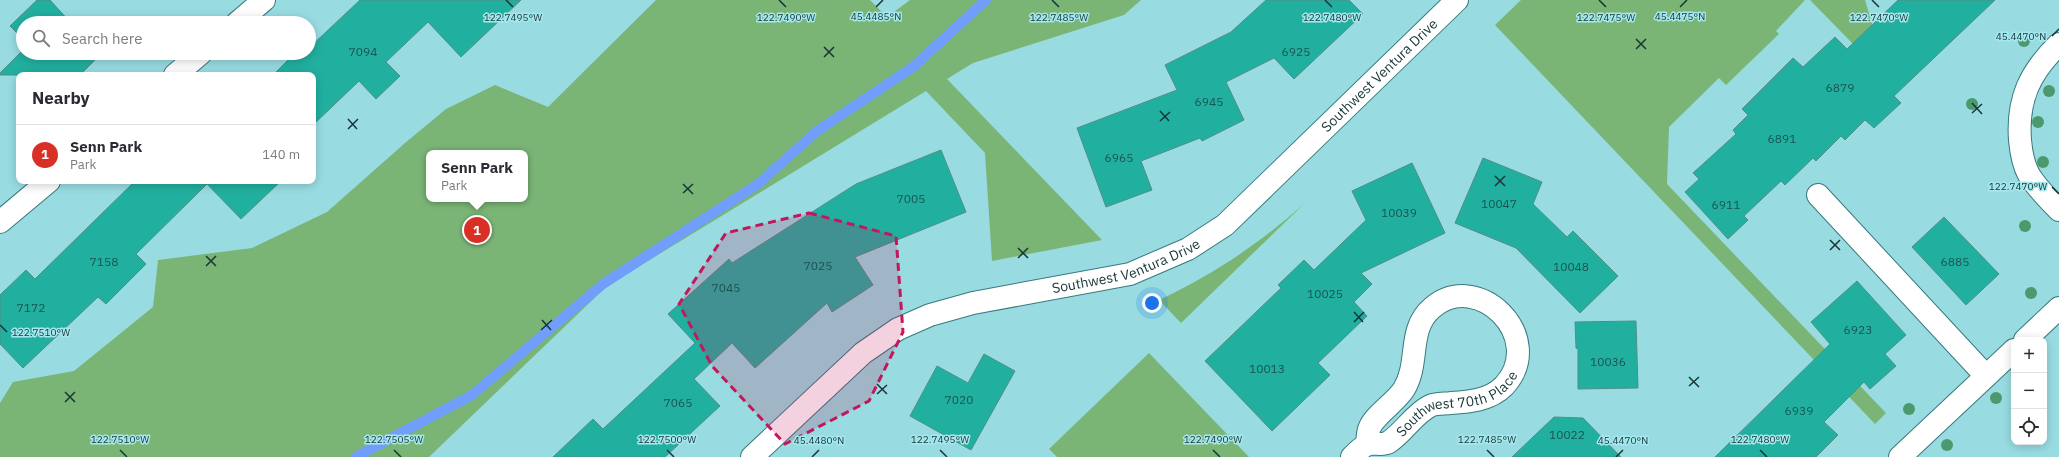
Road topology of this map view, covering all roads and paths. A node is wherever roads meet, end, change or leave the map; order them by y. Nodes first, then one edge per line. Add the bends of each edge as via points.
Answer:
1 (264, 0) edge
2 (1457, 0) edge
3 (245, 16) edge
4 (2059, 44) edge
5 (193, 60) edge
6 (179, 72) edge
7 (45, 184) edge
8 (1818, 195) dead end
9 (2059, 210) edge
10 (0, 222) edge
11 (2059, 308) edge
12 (2028, 337) edge
13 (2011, 353) edge
14 (1986, 376) junction
15 (1359, 451) edge
16 (752, 457) edge
17 (1900, 457) edge

1 - 3 street
2 - 16 street, Southwest Ventura Drive via 1225,225 1188,249 1130,274 973,303 930,314 898,329 863,353
4 - 9 street via 2031,78 2020,107 2022,158 2029,175 2041,192
5 - 6 street
7 - 10 street
8 - 14 street
11 - 12 street
13 - 14 street
14 - 17 street
15 - 15 street, Southwest 70th Place via 1388,443 1431,406 1492,396 1504,385 1518,358 1518,346 1512,327 1500,311 1473,298 1460,296 1446,299 1432,308 1416,334 1410,375 1404,389 1370,426

